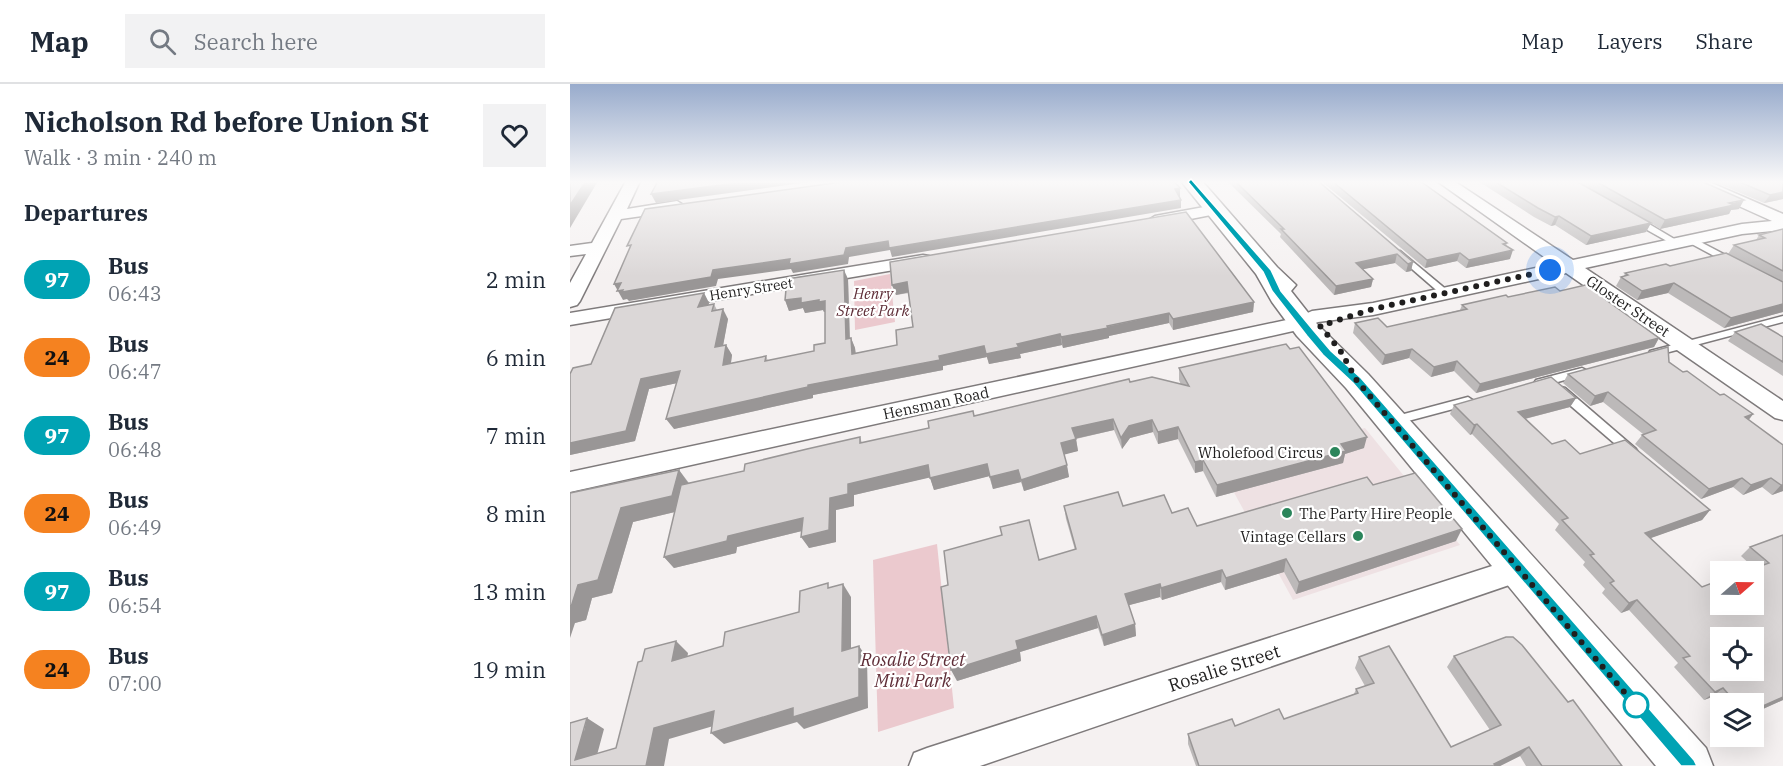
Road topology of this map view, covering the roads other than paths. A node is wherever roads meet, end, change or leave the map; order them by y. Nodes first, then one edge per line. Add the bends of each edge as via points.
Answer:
1 (631, 213) edge
2 (1199, 213) edge
3 (1217, 213) edge
4 (1491, 213) edge
5 (1762, 213) edge
6 (616, 215) joint
7 (1628, 215) edge
8 (1779, 221) edge
9 (1138, 224) edge
10 (1684, 241) junction
11 (598, 247) junction
12 (1394, 250) edge
13 (570, 251) edge
14 (938, 258) edge
15 (1569, 266) junction
16 (1741, 267) edge
17 (1445, 293) junction
18 (570, 301) edge
19 (570, 319) edge
20 (1783, 319) edge
21 (1311, 322) junction
22 (1685, 345) junction
23 (1640, 356) edge
24 (1594, 368) edge
25 (1549, 380) junction
26 (1527, 386) edge
27 (1484, 397) edge
28 (1783, 412) edge
29 (1393, 421) junction
30 (1644, 461) edge
31 (570, 482) edge
32 (1520, 569) junction
33 (927, 766) edge
34 (1688, 766) edge

1 - 6 street
2 - 9 street
3 - 21 main road via 1268,272 1277,291
4 - 15 street, Gloster Street
5 - 8 street
6 - 11 street
7 - 10 lane
8 - 10 street, Hensman Road
10 - 15 street, Hensman Road
10 - 16 lane
11 - 13 street
11 - 18 street
12 - 17 lane
14 - 19 street, Henry Street
15 - 17 street, Hensman Road
15 - 22 street, Gloster Street
17 - 21 street, Hensman Road
20 - 22 lane
21 - 29 main road via 1327,353
21 - 31 street, Hensman Road
22 - 23 lane
22 - 28 street, Gloster Street
24 - 25 lane
25 - 26 lane
25 - 30 lane
27 - 29 lane
29 - 32 main road
32 - 33 street, Rosalie Street
32 - 34 main road

